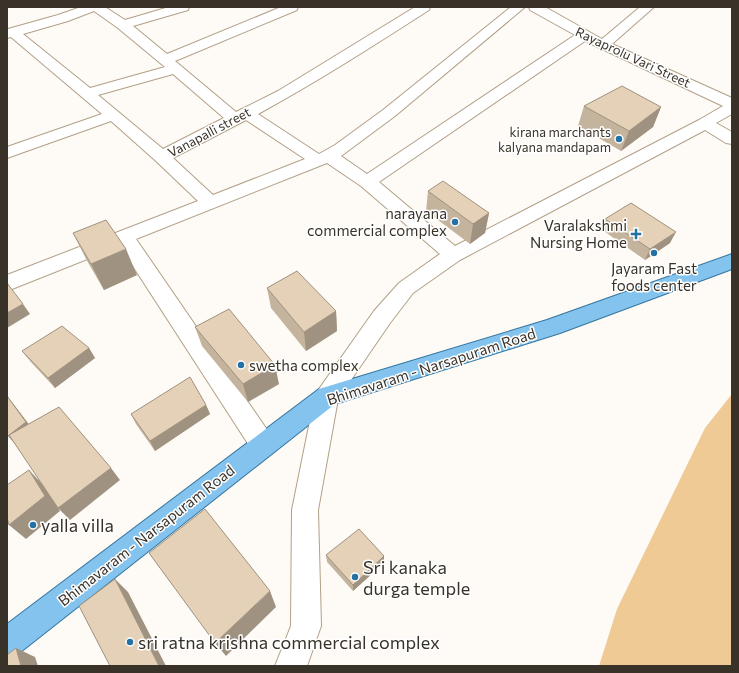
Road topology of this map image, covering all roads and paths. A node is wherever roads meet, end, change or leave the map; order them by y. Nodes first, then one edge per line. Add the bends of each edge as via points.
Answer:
1 (94, 7) edge
2 (183, 7) edge
3 (292, 7) edge
4 (424, 7) edge
5 (518, 7) edge
6 (535, 7) edge
7 (648, 7) edge
8 (123, 25) junction
9 (10, 33) edge
10 (584, 35) junction
11 (603, 45) junction
12 (171, 65) junction
13 (87, 93) junction
14 (732, 106) edge
15 (113, 115) junction
16 (240, 116) junction
17 (705, 123) junction
18 (732, 139) edge
19 (7, 153) edge
20 (162, 157) junction
21 (323, 158) junction
22 (367, 182) junction
23 (210, 202) junction
24 (124, 236) junction
25 (453, 255) junction
26 (732, 261) edge
27 (7, 283) edge
28 (327, 396) junction
29 (263, 446) junction
30 (7, 642) edge
31 (291, 666) edge

1 - 8 street
1 - 9 street
2 - 8 street
3 - 12 street
4 - 16 street, Vanapalli street via 303,82
5 - 21 street via 389,113 341,149
6 - 10 street, Rayaprolu Vari Street
7 - 11 street
8 - 12 street
9 - 13 street, Vanapalli street
10 - 11 street, Rayaprolu Vari Street
10 - 22 street
11 - 14 street, Rayaprolu Vari Street
12 - 13 street
12 - 16 street
13 - 15 street, Vanapalli street
14 - 17 street
15 - 19 street
15 - 20 street, Vanapalli street
16 - 20 street, Vanapalli street
16 - 21 street
17 - 18 street
17 - 25 street
20 - 23 street
21 - 22 street
21 - 23 street
22 - 25 street
23 - 24 street
24 - 27 street
24 - 29 street
25 - 28 street via 406,288 382,317
26 - 28 main road, Bhimavaram - Narsapuram Road via 552,327
28 - 29 main road, Bhimavaram - Narsapuram Road
28 - 31 street via 305,510 306,626
29 - 30 main road, Bhimavaram - Narsapuram Road

